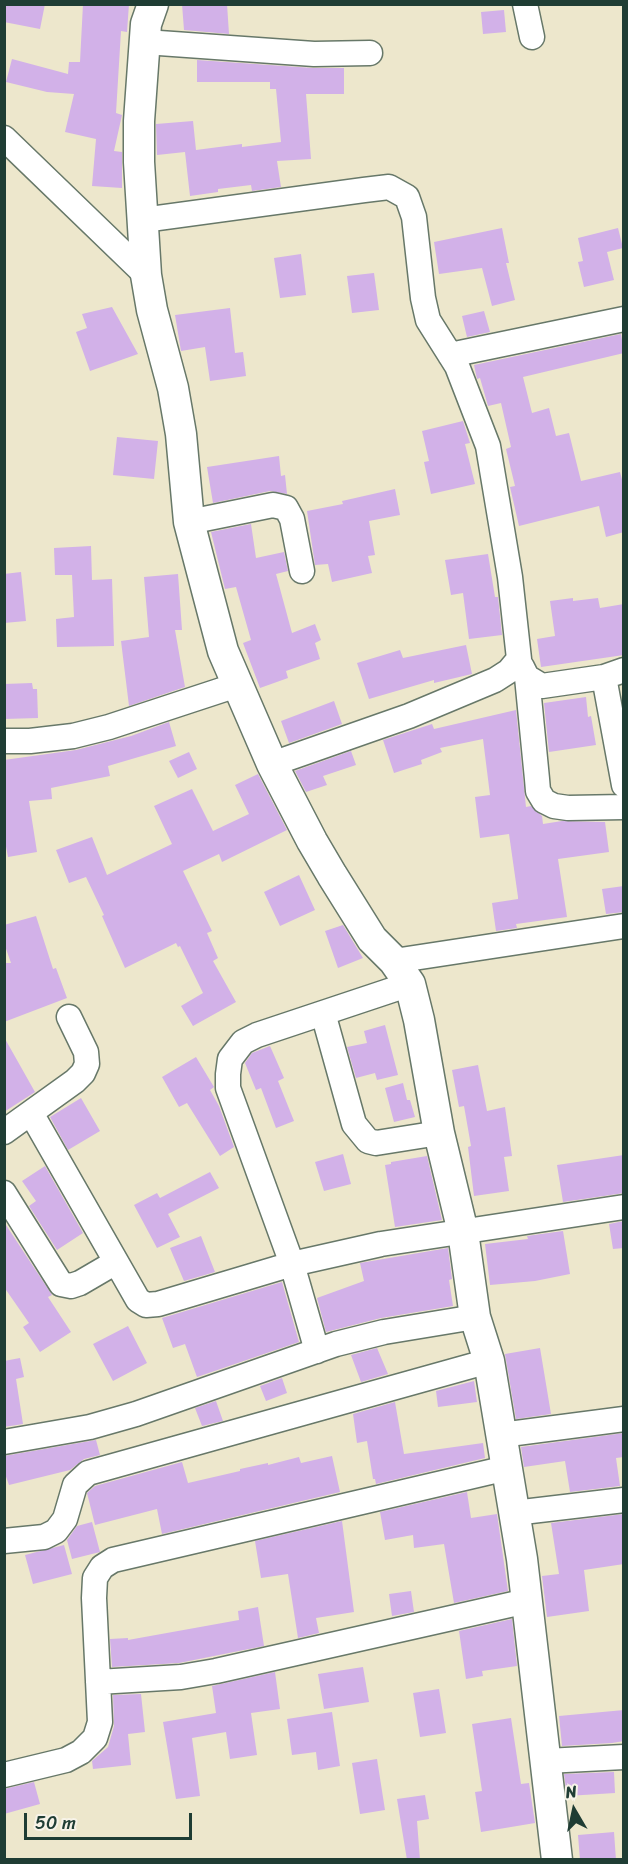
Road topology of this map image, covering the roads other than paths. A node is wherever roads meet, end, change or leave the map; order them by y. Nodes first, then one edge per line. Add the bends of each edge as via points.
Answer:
1 (153, 4) edge
2 (525, 4) edge
3 (532, 37) dead end
4 (145, 42) junction
5 (370, 53) dead end
6 (4, 138) edge
7 (143, 220) junction
8 (146, 275) junction
9 (624, 319) edge
10 (450, 355) junction
11 (189, 522) junction
12 (302, 571) dead end
13 (523, 668) junction
14 (614, 674) edge
15 (237, 685) junction
16 (4, 741) edge
17 (272, 764) junction
18 (624, 785) edge
19 (624, 807) edge
20 (624, 926) edge
21 (402, 973) junction
22 (323, 1013) junction
23 (69, 1017) dead end
24 (31, 1113) junction
25 (4, 1132) edge
26 (439, 1133) junction
27 (4, 1193) edge
28 (624, 1207) edge
29 (463, 1232) junction
30 (116, 1262) junction
31 (292, 1264) junction
32 (475, 1317) junction
33 (317, 1351) junction
34 (489, 1360) junction
35 (624, 1419) edge
36 (501, 1435) junction
37 (4, 1442) edge
38 (507, 1468) junction
39 (624, 1500) edge
40 (514, 1513) junction
41 (4, 1541) edge
42 (527, 1601) junction
43 (98, 1682) junction
44 (624, 1757) edge
45 (546, 1761) junction
46 (4, 1775) edge
47 (557, 1860) edge

1 - 4 street
2 - 3 street
4 - 5 street via 314,54
4 - 7 street via 139,121
6 - 8 street
7 - 8 street
7 - 10 street via 389,188 407,197 414,218 428,320
8 - 11 street via 173,388
9 - 10 street
10 - 13 street via 488,446
11 - 12 street via 273,505 286,508 292,519
11 - 15 street via 223,651
13 - 14 street via 542,686
13 - 17 street via 409,716
13 - 19 street via 538,791 543,801 568,808
14 - 18 street
15 - 16 street via 73,736
15 - 17 street
17 - 21 street via 332,875 372,939
20 - 21 street
21 - 22 street
21 - 26 street via 419,1020
22 - 26 street via 354,1124 368,1142
22 - 31 street via 243,1042 231,1059 228,1074 228,1088
23 - 24 street via 86,1052 87,1064 75,1081
24 - 25 street
24 - 30 street
26 - 29 street
27 - 30 street via 61,1284 80,1283
28 - 29 street
29 - 31 street via 381,1244
29 - 32 street
30 - 31 street via 138,1300 146,1305
31 - 33 street
32 - 33 street via 384,1332
32 - 34 street
33 - 37 street via 136,1414 90,1427
34 - 36 street
34 - 41 street via 88,1473 75,1485 65,1519 56,1531 44,1537
35 - 36 street
36 - 38 street
38 - 40 street
38 - 43 street via 113,1560 95,1578
39 - 40 street
40 - 42 street
42 - 43 street via 216,1671
42 - 45 street
43 - 46 street via 100,1722 95,1738 81,1752 66,1760
44 - 45 street
45 - 47 street

